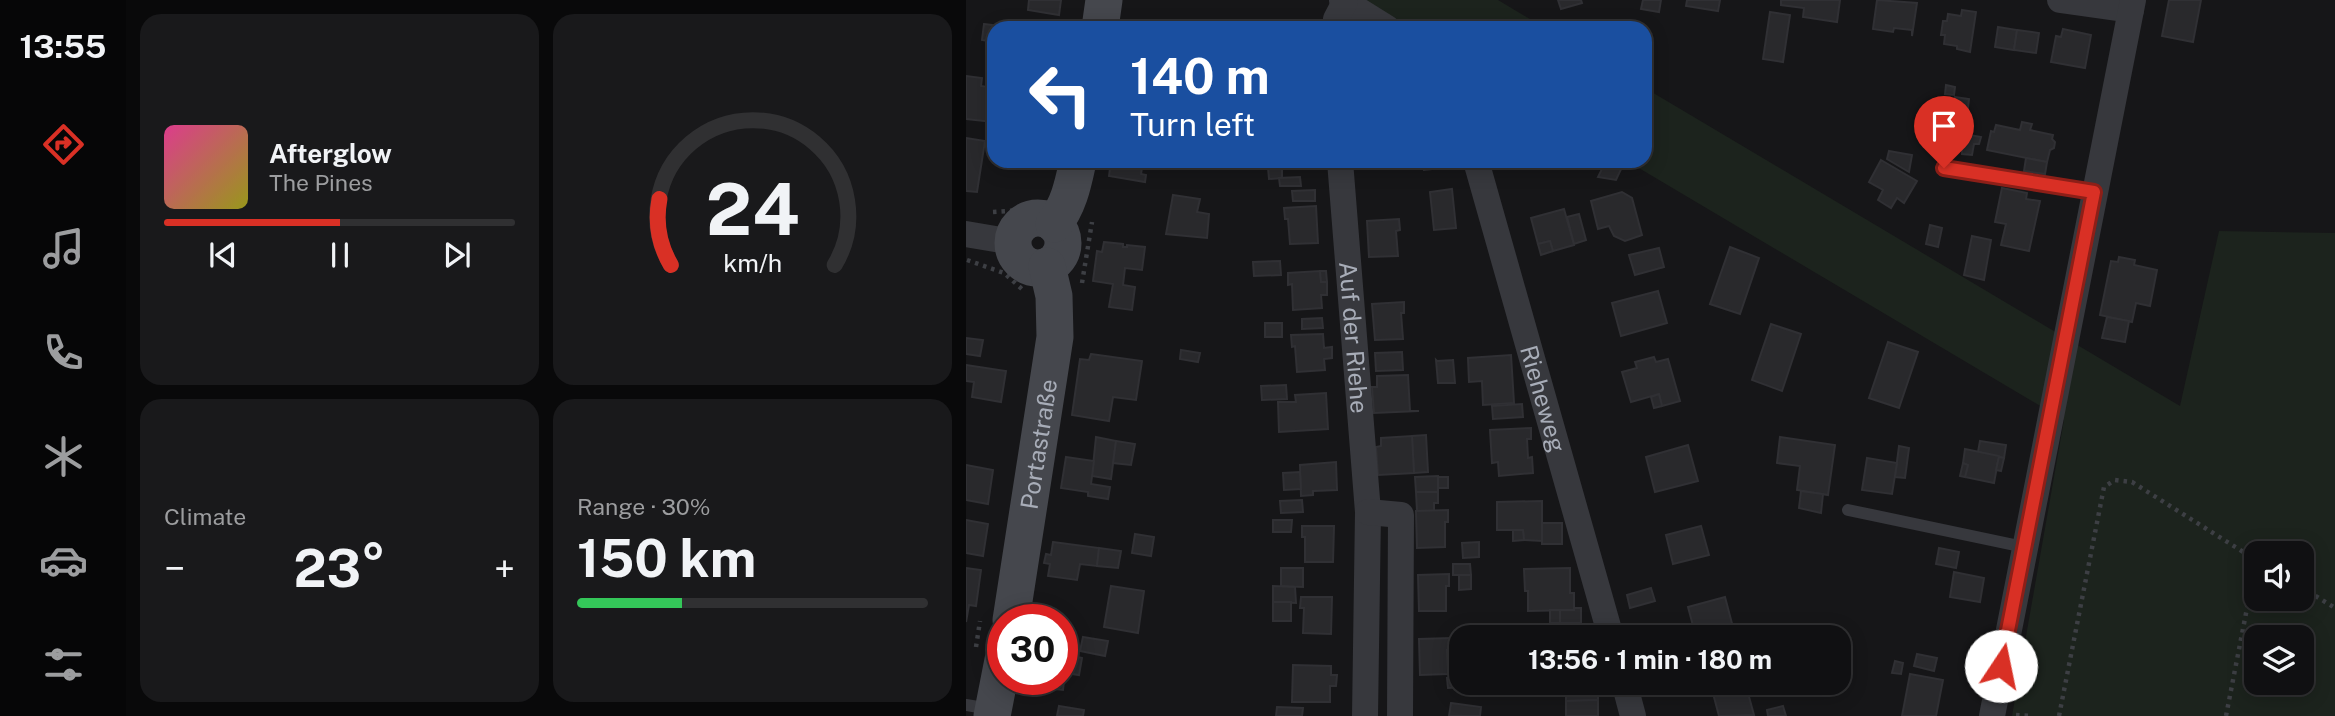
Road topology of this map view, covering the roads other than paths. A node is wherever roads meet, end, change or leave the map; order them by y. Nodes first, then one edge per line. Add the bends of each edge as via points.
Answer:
1 (1104, 0) edge
2 (2060, 0) edge
3 (1343, 1) edge
4 (2132, 5) edge
5 (1101, 21) edge
6 (1336, 21) edge
7 (1376, 21) edge
8 (1076, 168) edge
9 (1341, 168) edge
10 (1478, 168) edge
11 (1944, 168) dead end
12 (2094, 192) junction
13 (1043, 214) junction
14 (973, 224) edge
15 (1013, 242) junction
16 (1047, 266) junction
17 (1848, 510) dead end
18 (1368, 512) junction
19 (2024, 547) junction
20 (998, 604) edge
21 (1608, 625) edge
22 (987, 678) edge
23 (1627, 695) edge
24 (984, 710) edge
25 (1365, 716) edge
26 (1400, 716) edge
27 (1633, 716) edge
28 (1992, 716) edge

1 - 5 main road
2 - 4 street
3 - 6 street
3 - 7 street
4 - 12 street
8 - 13 main road via 1062,213
9 - 18 street, Auf der Riehe
10 - 21 street, Rieheweg
11 - 12 lane
12 - 19 street
13 - 15 main road via 1045,219 1030,219 1018,227
13 - 16 main road via 1062,234 1059,256
14 - 15 street
15 - 16 main road via 1023,263
16 - 20 main road, Portastraße via 1054,296 1055,337
17 - 19 lane
18 - 25 street, Auf der Riehe
18 - 26 street via 1401,515
19 - 28 street
22 - 24 main road
23 - 27 street

